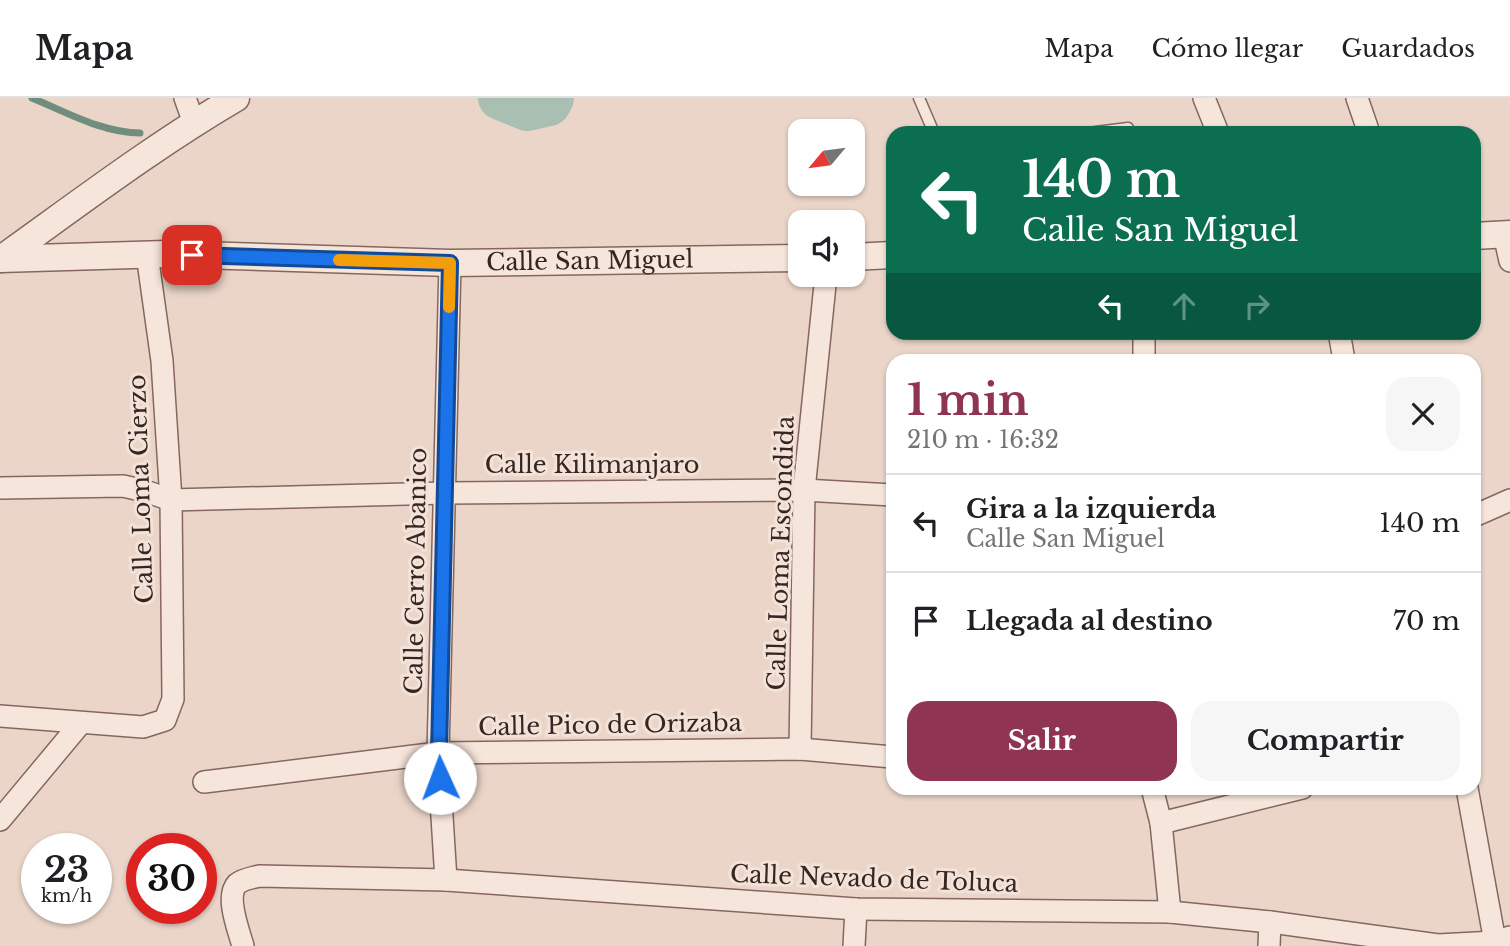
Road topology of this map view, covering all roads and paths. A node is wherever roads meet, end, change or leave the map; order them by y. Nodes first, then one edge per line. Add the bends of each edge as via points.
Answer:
1 (185, 98) edge
2 (236, 98) edge
3 (919, 98) edge
4 (1204, 98) edge
5 (1357, 98) edge
6 (194, 123) junction
7 (931, 126) edge
8 (1215, 126) edge
9 (1367, 126) edge
10 (1507, 234) edge
11 (1481, 236) edge
12 (148, 254) junction
13 (886, 255) edge
14 (865, 256) edge
15 (788, 258) edge
16 (1, 259) edge
17 (1510, 261) edge
18 (450, 263) junction
19 (824, 287) edge
20 (0, 488) edge
21 (804, 490) junction
22 (444, 493) junction
23 (886, 495) edge
24 (171, 500) junction
25 (1510, 500) edge
26 (1481, 513) edge
27 (0, 716) edge
28 (80, 724) junction
29 (800, 749) junction
30 (439, 753) junction
31 (886, 756) edge
32 (204, 782) dead end
33 (1154, 795) edge
34 (1274, 795) edge
35 (1469, 795) edge
36 (0, 820) edge
37 (1161, 823) junction
38 (446, 880) junction
39 (856, 909) junction
40 (1170, 912) junction
41 (1270, 922) junction
42 (1503, 939) edge
43 (243, 946) edge
44 (854, 946) edge
45 (1269, 946) edge

1 - 6 street
2 - 6 street
3 - 7 lane
4 - 8 street
5 - 9 street
6 - 16 street
10 - 11 street
10 - 17 street
12 - 16 street, Calle San Miguel
12 - 18 street, Calle San Miguel
12 - 24 street, Calle Loma Cierzo via 162,362
13 - 14 street
15 - 18 street, Calle San Miguel
18 - 22 street, Calle Cerro Abanico
19 - 21 street, Calle Loma Escondida
20 - 24 street, Calle Kilimanjaro via 123,485
21 - 22 street, Calle Kilimanjaro
21 - 23 street, Calle Kilimanjaro
21 - 29 street, Calle Loma Escondida
22 - 24 street, Calle Kilimanjaro
22 - 30 street, Calle Cerro Abanico
24 - 28 street, Calle Loma Cierzo via 173,699 165,720 143,727
25 - 26 street
27 - 28 street
28 - 36 street
29 - 30 street, Calle Pico de Orizaba
29 - 31 street, Calle Pico de Orizaba
30 - 32 street, Calle Pico de Orizaba
30 - 38 street, Calle Cerro Abanico
33 - 37 street
34 - 37 street
35 - 42 street
37 - 40 street
38 - 39 street, Calle Nevado de Toluca
38 - 43 street, Calle Nevado de Toluca via 247,879 232,895
39 - 40 street, Calle Nevado de Toluca
39 - 44 street
40 - 41 street, Calle Nevado de Toluca
41 - 42 street, Calle Nevado de Toluca via 1438,945
41 - 45 street

